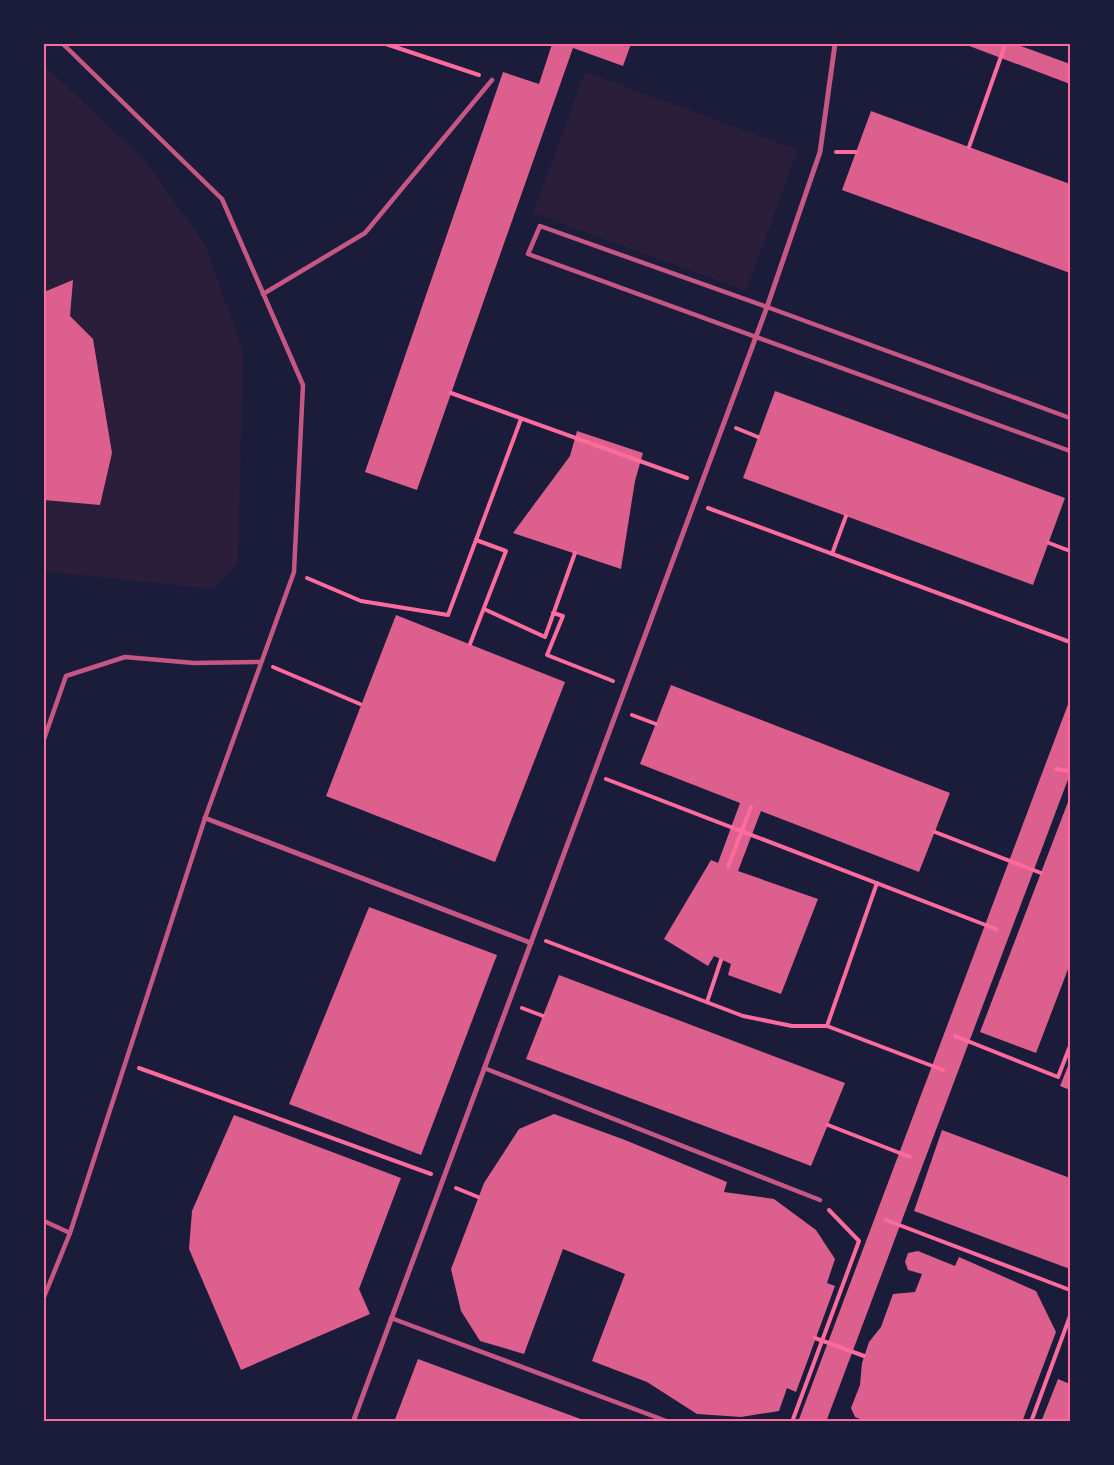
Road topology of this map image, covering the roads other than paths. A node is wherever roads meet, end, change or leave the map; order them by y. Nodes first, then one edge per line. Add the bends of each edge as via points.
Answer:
1 (63, 44) edge
2 (835, 44) edge
3 (492, 80) road end
4 (263, 294) junction
5 (767, 307) junction
6 (756, 337) junction
7 (1071, 418) edge
8 (1071, 451) edge
9 (261, 662) junction
10 (44, 738) edge
11 (204, 818) junction
12 (531, 943) junction
13 (484, 1068) junction
14 (820, 1200) road end
15 (44, 1221) edge
16 (70, 1233) junction
17 (44, 1297) edge
18 (391, 1318) junction
19 (353, 1422) edge
20 (669, 1422) edge

1 - 4 lane via 222,199
2 - 5 street via 820,152
3 - 4 lane via 365,233
4 - 9 lane via 303,385 294,572
5 - 6 street
5 - 6 lane via 540,226 528,254
5 - 7 lane
6 - 8 lane
6 - 12 street
9 - 10 lane via 194,663 125,657 66,676
9 - 11 lane
11 - 12 street
11 - 16 lane
12 - 13 street
13 - 14 lane
13 - 18 street
15 - 16 lane
16 - 17 lane
18 - 19 street
18 - 20 lane

